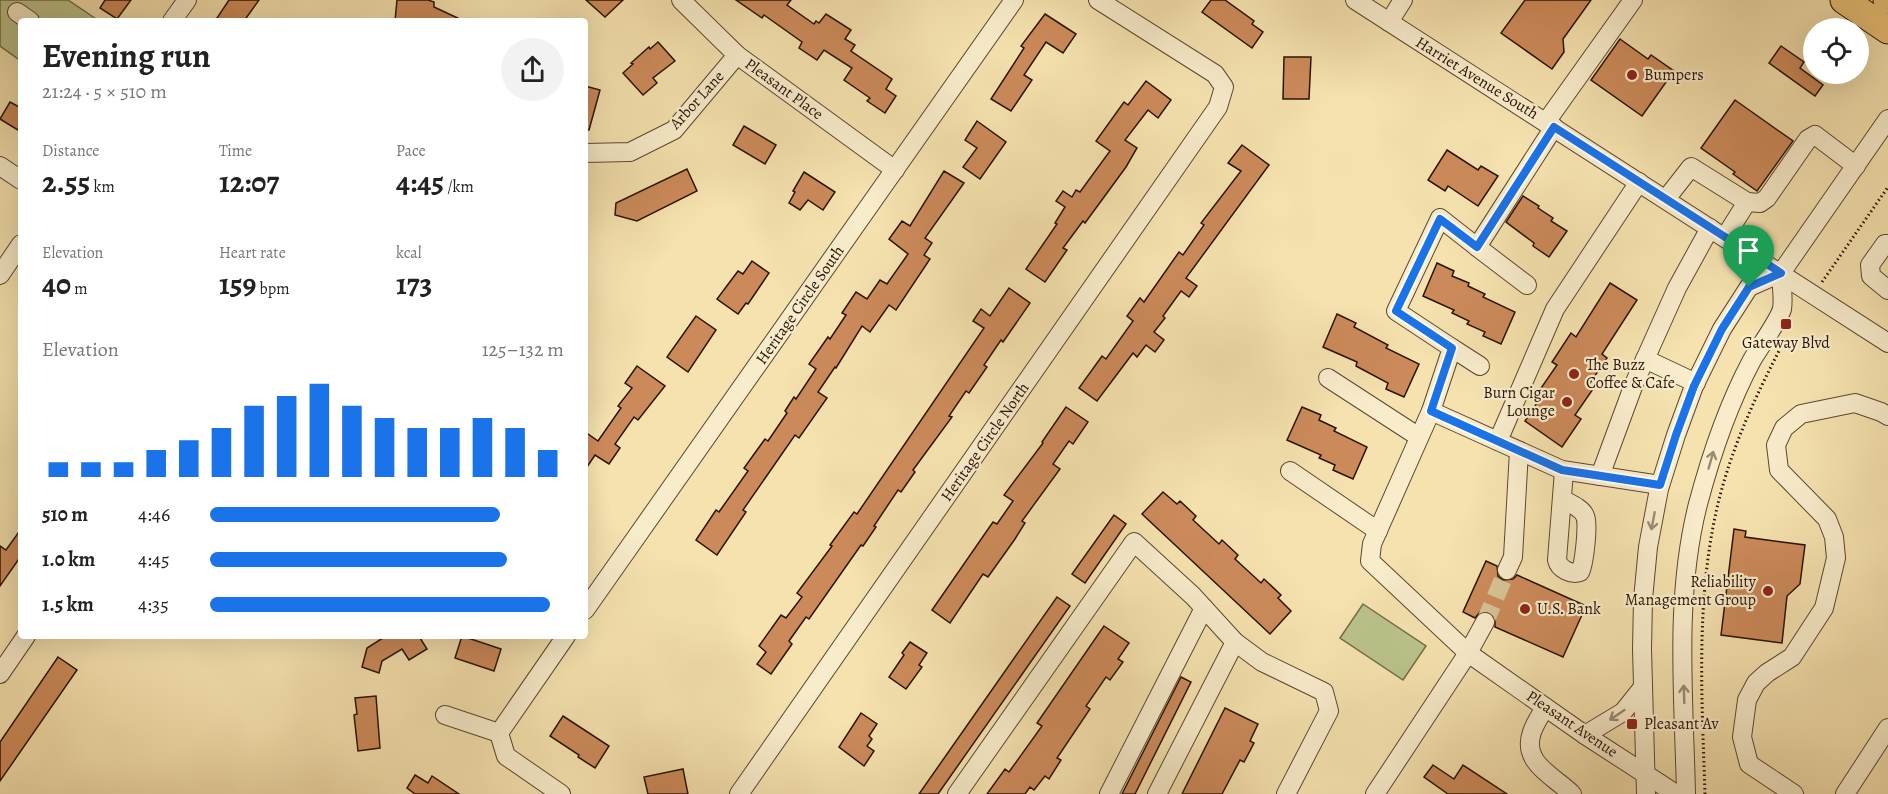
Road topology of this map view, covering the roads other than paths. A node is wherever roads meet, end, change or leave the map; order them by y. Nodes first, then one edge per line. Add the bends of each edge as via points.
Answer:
1 (186, 0) edge
2 (681, 0) edge
3 (1014, 0) edge
4 (1098, 0) edge
5 (1355, 0) edge
6 (1403, 0) edge
7 (1633, 0) edge
8 (1844, 0) edge
9 (174, 18) edge
10 (1389, 22) junction
11 (1888, 30) edge
12 (737, 55) junction
13 (1888, 119) edge
14 (1550, 125) junction
15 (588, 153) edge
16 (0, 166) edge
17 (1856, 166) junction
18 (895, 170) junction
19 (18, 178) edge
20 (1639, 182) junction
21 (1666, 199) junction
22 (1747, 202) junction
23 (1718, 232) junction
24 (1888, 244) edge
25 (1477, 247) junction
26 (18, 248) edge
27 (1781, 273) junction
28 (0, 275) edge
29 (1527, 285) dead end
30 (1888, 290) edge
31 (1888, 343) edge
32 (1452, 348) junction
33 (1645, 359) junction
34 (1480, 366) dead end
35 (1328, 378) dead end
36 (1696, 382) junction
37 (1431, 411) junction
38 (1888, 416) edge
39 (1419, 436) junction
40 (1498, 441) junction
41 (1519, 451) junction
42 (1290, 471) dead end
43 (1564, 471) junction
44 (1600, 476) junction
45 (1660, 485) junction
46 (1562, 499) dead end
47 (1378, 531) junction
48 (1507, 570) tunnel mouth
49 (588, 606) edge
50 (1204, 608) junction
51 (1485, 622) tunnel mouth
52 (24, 639) edge
53 (564, 639) edge
54 (1235, 642) junction
55 (1468, 653) junction
56 (0, 674) edge
57 (1643, 687) junction
58 (1545, 707) junction
59 (445, 715) dead end
60 (1888, 728) edge
61 (499, 733) junction
62 (1585, 735) junction
63 (1645, 773) junction
64 (1848, 793) edge
65 (561, 794) edge
66 (739, 794) edge
67 (957, 794) edge
68 (1109, 794) edge
69 (1157, 794) edge
70 (1286, 794) edge
71 (1375, 794) edge
72 (1572, 794) edge
73 (1646, 794) edge
74 (1676, 794) edge
75 (1686, 794) edge
76 (1794, 794) edge

1 - 9 street
2 - 12 street, Pleasant Place
3 - 18 street, Heritage Circle South
4 - 66 street, Heritage Circle North via 1215,74 1224,87 1218,107
5 - 10 street, Harriet Avenue South
6 - 10 street
7 - 14 street
8 - 11 highway
10 - 14 street, Harriet Avenue South
12 - 15 street, Arbor Lane via 674,129 630,152
12 - 18 street, Pleasant Place
13 - 17 street
14 - 20 street, Harriet Avenue South
14 - 25 street
16 - 19 street
17 - 22 street via 1815,135 1808,139 1767,198 1760,203
17 - 27 street
18 - 49 street, Heritage Circle South
20 - 21 street, Harriet Avenue South
20 - 40 street via 1555,309
21 - 22 street via 1691,167
21 - 23 street, Harriet Avenue South
22 - 23 street
23 - 27 street, Harriet Avenue South
23 - 33 street via 1677,288
24 - 30 street via 1870,265 1871,276
25 - 29 street
25 - 32 street via 1440,219 1396,311
26 - 28 street
27 - 31 street, Harriet Avenue South
27 - 36 street via 1749,287 1722,329
75 -> 27 street via 1683,604 1689,554 1713,452 1752,360 1782,309
32 - 34 street
32 - 37 street
33 - 36 street
33 - 44 street
35 - 39 street
36 - 45 street
37 - 39 street
37 - 40 street
38 - 76 street via 1855,402 1801,414 1784,428 1776,445 1779,470 1827,519 1836,558 1824,608 1792,657 1756,683 1745,711 1742,737 1749,764
39 - 47 street
40 - 41 street
41 - 43 street
41 - 48 street via 1513,557
42 - 47 street
43 - 44 street
43 - 46 street
44 - 45 street
45 -> 57 street via 1643,599
47 - 55 street, Pleasant Avenue via 1370,561
50 - 54 street
50 - 67 street via 1134,542
50 - 68 street
51 - 55 street
52 - 56 street
53 - 61 street
54 - 69 street
54 - 70 street via 1262,662 1324,692 1329,711
55 - 58 street, Pleasant Avenue
55 - 71 street
57 -> 62 street via 1623,712
57 - 63 street
58 - 62 street, Pleasant Avenue
58 - 72 street via 1531,733 1530,750 1535,763
59 - 61 street
60 - 64 street
61 - 65 street via 506,756
62 - 63 street, Pleasant Avenue
63 - 73 street
63 - 74 street, Pleasant Avenue

